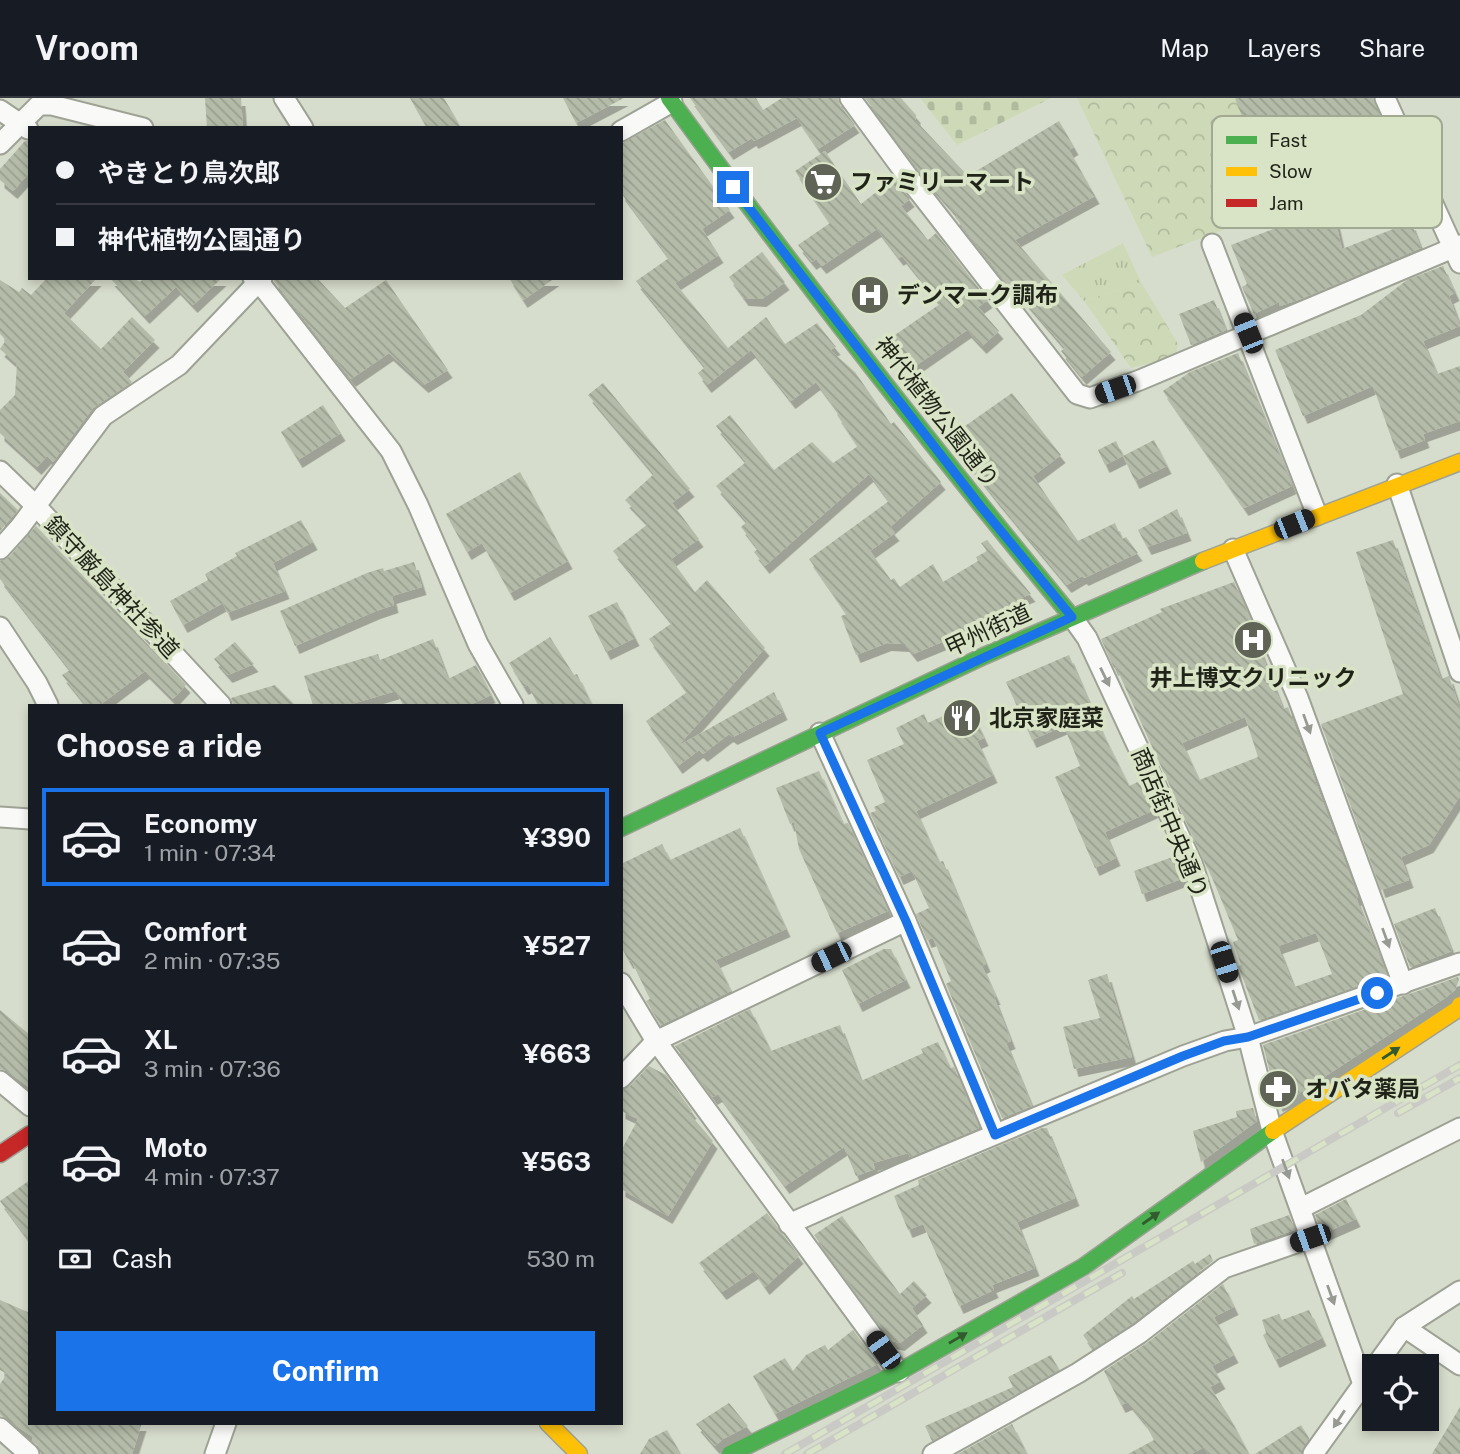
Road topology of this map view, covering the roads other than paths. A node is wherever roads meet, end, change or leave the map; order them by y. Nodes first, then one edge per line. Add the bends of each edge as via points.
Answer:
1 (284, 98) edge
2 (850, 98) edge
3 (1385, 98) edge
4 (670, 100) edge
5 (0, 110) edge
6 (1394, 116) edge
7 (136, 126) edge
8 (302, 126) edge
9 (25, 127) edge
10 (623, 130) edge
11 (0, 144) edge
12 (1442, 218) edge
13 (1212, 244) dead end
14 (1458, 252) edge
15 (258, 280) edge
16 (1248, 333) junction
17 (1460, 462) edge
18 (0, 471) edge
19 (1397, 484) junction
20 (36, 506) junction
21 (1317, 515) junction
22 (0, 549) edge
23 (1233, 549) junction
24 (1072, 617) junction
25 (0, 626) edge
26 (1460, 672) edge
27 (48, 704) edge
28 (220, 704) edge
29 (512, 704) edge
30 (820, 733) junction
31 (0, 817) edge
32 (28, 819) edge
33 (623, 827) edge
34 (906, 921) junction
35 (1460, 963) edge
36 (1403, 984) junction
37 (623, 986) edge
38 (1460, 1006) edge
39 (1248, 1037) junction
40 (656, 1041) junction
41 (623, 1077) edge
42 (0, 1082) edge
43 (28, 1104) edge
44 (1460, 1128) edge
45 (1272, 1131) junction
46 (28, 1135) edge
47 (995, 1135) junction
48 (0, 1154) edge
49 (1301, 1208) junction
50 (789, 1224) junction
51 (1310, 1238) junction
52 (1460, 1291) edge
53 (1404, 1327) junction
54 (1362, 1354) edge
55 (1385, 1354) edge
56 (1460, 1364) edge
57 (899, 1372) junction
58 (1362, 1386) edge
59 (225, 1425) edge
60 (550, 1425) edge
61 (0, 1428) edge
62 (29, 1454) edge
63 (215, 1454) edge
64 (579, 1454) edge
65 (730, 1454) edge
66 (933, 1454) edge
67 (1313, 1454) edge

1 - 8 street
2 - 16 street via 1077,394 1090,398
3 - 6 street
4 - 10 street
4 - 24 main road, 神代植物公園通り via 982,508
5 - 9 street
7 - 9 street via 39,105
9 - 11 street
12 - 14 street
13 - 16 street
14 - 16 street
15 - 20 street via 179,365 103,415
15 - 29 street via 391,451 478,644
16 - 21 street
17 - 19 main road, 甲州街道
18 - 20 street, 鎮守厳島神社参道
19 - 21 main road, 甲州街道
19 - 26 street
20 - 22 street
20 - 28 street, 鎮守厳島神社参道
21 - 23 main road, 甲州街道
23 - 24 main road, 甲州街道
23 -> 36 street via 1298,698
24 - 30 main road, 甲州街道
24 -> 39 street, 商店街中央通り via 1087,638 1192,863
25 - 27 street
30 - 33 main road, 甲州街道
30 - 34 street
31 - 32 street
34 - 40 street
34 - 47 street
35 - 36 street
36 - 39 street
37 - 40 street
45 -> 38 main road
39 - 45 street, 商店街中央通り
39 - 47 street via 1183,1056
40 - 41 street
40 - 50 street
42 - 43 street
44 - 49 street
45 -> 49 street, 商店街中央通り
57 -> 45 main road via 1083,1267
46 - 48 main road
47 - 50 street
49 - 51 street, 商店街中央通り
50 - 57 street
51 -> 54 street, 商店街中央通り
51 - 66 street via 1224,1268 1140,1333 1078,1373
52 - 53 street
53 - 55 street
53 - 56 street
57 - 65 main road
58 -> 67 street
59 - 63 street
60 - 64 main road
61 - 62 street

